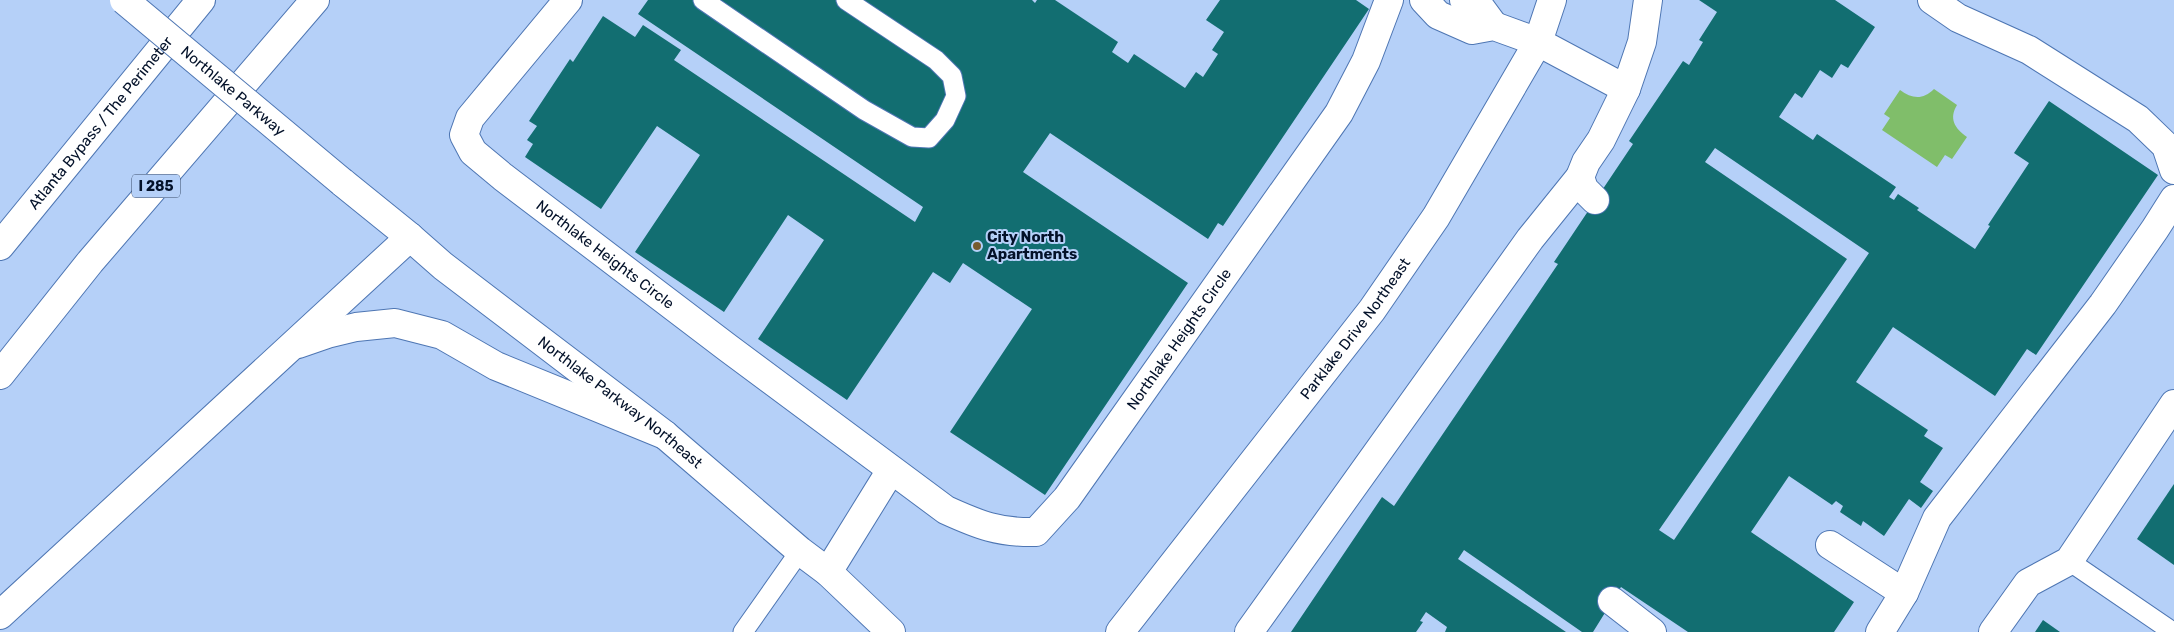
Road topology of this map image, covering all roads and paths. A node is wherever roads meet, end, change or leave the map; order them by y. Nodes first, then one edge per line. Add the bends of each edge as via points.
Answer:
1 (124, 0) edge
2 (201, 0) edge
3 (316, 0) edge
4 (568, 0) edge
5 (704, 0) edge
6 (846, 0) edge
7 (1389, 0) edge
8 (1424, 0) edge
9 (1464, 0) edge
10 (1552, 0) edge
11 (1648, 0) edge
12 (1932, 0) edge
13 (1494, 26) junction
14 (1538, 42) junction
15 (1626, 89) junction
16 (2174, 170) edge
17 (1580, 177) junction
18 (342, 182) joint
19 (2174, 199) edge
20 (1595, 200) dead end
21 (410, 237) junction
22 (0, 246) edge
23 (290, 347) junction
24 (0, 375) edge
25 (2174, 404) edge
26 (664, 435) junction
27 (891, 470) junction
28 (1830, 544) dead end
29 (800, 551) junction
30 (2070, 561) junction
31 (828, 572) junction
32 (1904, 593) junction
33 (1612, 601) dead end
34 (0, 615) edge
35 (743, 632) edge
36 (891, 632) edge
37 (1120, 632) edge
38 (1249, 632) edge
39 (1652, 632) edge
40 (1880, 632) edge
41 (1993, 632) edge
42 (2173, 632) edge

1 - 18 main road, Northlake Parkway, bridge
2 - 22 main road, Atlanta Bypass / The Perimeter
3 - 24 main road, I 285 via 90,262
4 - 27 main road, Northlake Heights Circle via 470,118 464,135 474,152
5 - 6 lane via 864,110 912,137 929,138 946,120 956,96 952,76 936,60
7 - 27 main road, Northlake Heights Circle via 1366,61 1339,113 1067,498 1036,532 1013,533 981,526 946,510
8 - 13 main road via 1438,15 1472,30
9 - 13 main road via 1480,7
10 - 14 main road, Parklake Drive Northeast
11 - 15 main road via 1642,42
12 - 16 main road via 1958,18 2029,50 2138,119 2166,146
13 - 14 main road
14 - 15 main road
14 - 37 main road, Parklake Drive Northeast via 1436,218 1372,310
15 - 17 main road
17 - 20 main road via 1584,189
17 - 38 main road via 1530,239
18 - 21 main road, Northlake Parkway Northeast
19 - 32 main road via 2103,304 1937,518
21 - 23 main road
21 - 26 main road, Northlake Parkway Northeast via 443,266
23 - 26 main road via 356,327 395,323 442,335 496,366
23 - 34 main road
25 - 30 main road
26 - 29 main road, Northlake Parkway Northeast
27 - 31 main road
28 - 32 main road
29 - 31 main road, Northlake Parkway Northeast
29 - 35 lane
30 - 41 main road via 2028,583
30 - 42 lane
31 - 36 main road, Northlake Parkway Northeast
32 - 40 main road
33 - 39 main road

